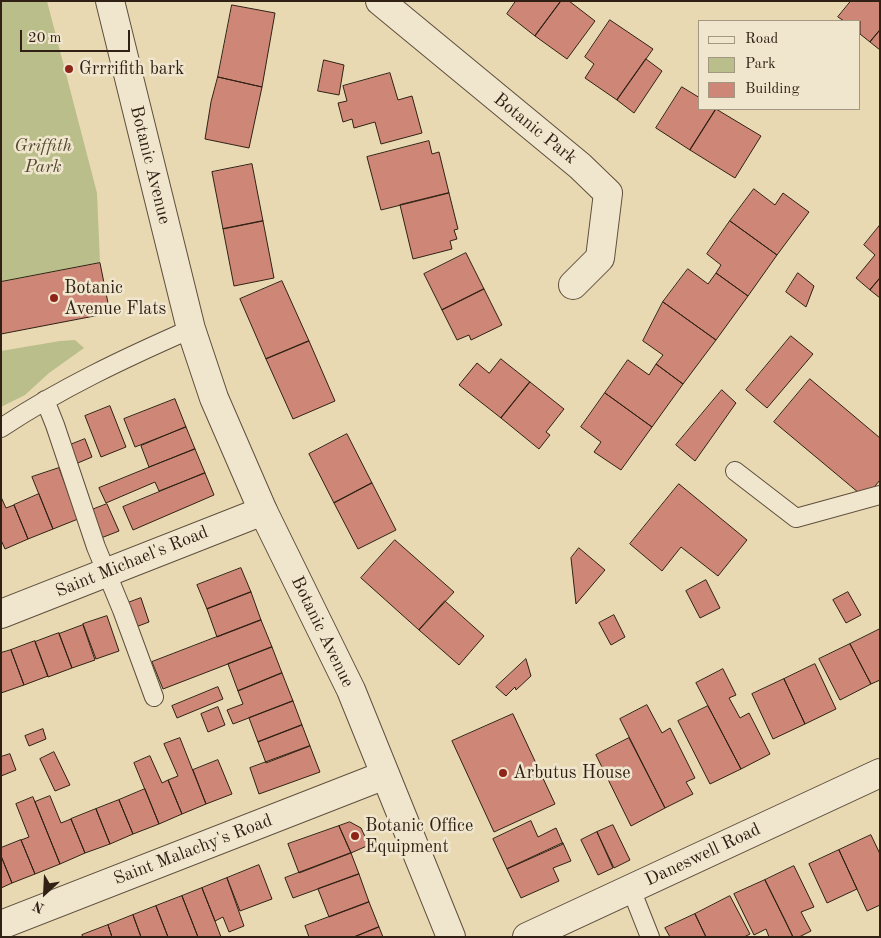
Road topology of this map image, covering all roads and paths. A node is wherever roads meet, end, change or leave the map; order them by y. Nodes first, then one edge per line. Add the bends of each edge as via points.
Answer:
1 (110, 1) edge
2 (380, 1) edge
3 (573, 285) dead end
4 (191, 329) junction
5 (45, 400) junction
6 (1, 428) edge
7 (735, 471) dead end
8 (880, 495) edge
9 (263, 511) junction
10 (106, 573) junction
11 (1, 614) edge
12 (154, 697) dead end
13 (880, 773) edge
14 (384, 775) junction
15 (630, 888) junction
16 (1, 925) edge
17 (451, 937) edge
18 (527, 937) edge
19 (650, 937) edge

1 - 4 street, Botanic Avenue
2 - 3 street, Botanic Park via 580,166 608,193 600,258
4 - 5 lane via 94,373
4 - 9 street, Botanic Avenue via 214,398
5 - 6 lane
5 - 10 lane
7 - 8 lane via 796,518
9 - 10 street, Saint Michael's Road
9 - 14 street, Botanic Avenue via 351,690
10 - 11 street, Saint Michael's Road
10 - 12 lane
13 - 15 street, Daneswell Road
14 - 16 street, Saint Malachy's Road
14 - 17 street, Botanic Avenue
15 - 18 street, Daneswell Road
15 - 19 lane

